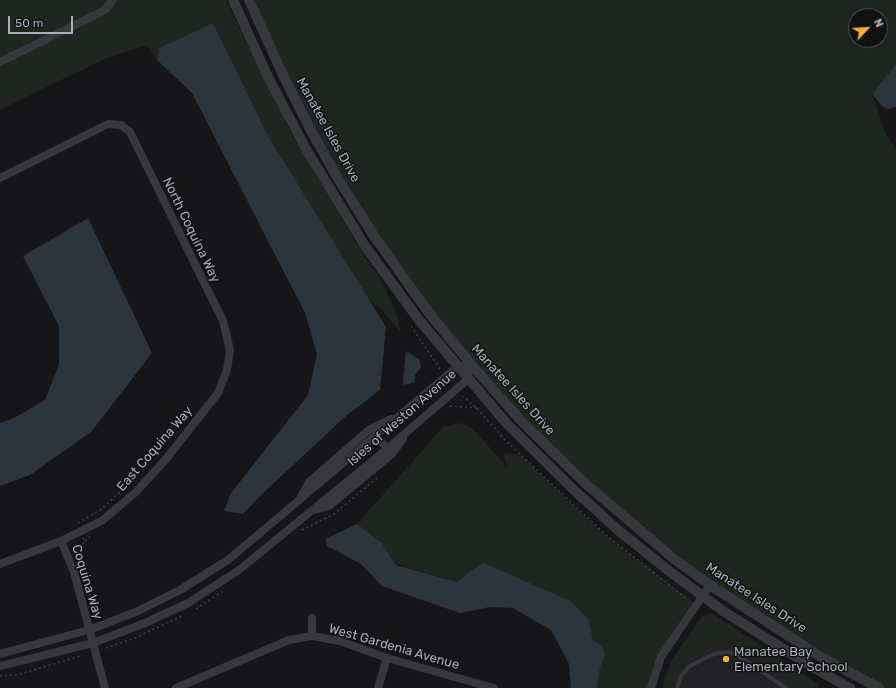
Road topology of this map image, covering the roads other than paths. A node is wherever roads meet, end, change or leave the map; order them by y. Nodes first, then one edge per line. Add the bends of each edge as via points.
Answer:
1 (113, 0) edge
2 (233, 0) edge
3 (249, 0) edge
4 (0, 62) edge
5 (0, 178) edge
6 (230, 350) joint
7 (471, 364) junction
8 (457, 367) junction
9 (467, 380) junction
10 (401, 415) junction
11 (410, 428) junction
12 (376, 435) junction
13 (387, 448) junction
14 (329, 476) junction
15 (341, 491) junction
16 (299, 501) junction
17 (61, 541) junction
18 (0, 564) edge
19 (710, 585) junction
20 (703, 596) junction
21 (312, 618) dead end
22 (89, 630) junction
23 (312, 636) junction
24 (93, 643) junction
25 (0, 654) edge
26 (387, 658) junction
27 (0, 666) edge
28 (105, 688) edge
29 (176, 688) edge
30 (378, 688) edge
31 (494, 688) edge
32 (651, 688) edge
33 (677, 688) edge
34 (786, 688) edge
35 (850, 688) edge
36 (879, 688) edge

1 - 4 street via 105,10
2 - 8 street, Manatee Isles Drive via 306,150 335,199 391,283
3 - 7 street, Manatee Isles Drive via 283,75 340,182 402,278
5 - 6 street, North Coquina Way via 108,124 121,125 130,132 222,321
6 - 17 street, East Coquina Way via 227,370 218,393 161,464 136,492 103,520
7 - 8 street, Isles of Weston Avenue
7 - 9 street, Isles of Weston Avenue
7 - 19 street, Manatee Isles Drive via 523,423 586,484 626,520
8 - 9 street, Manatee Isles Drive
8 - 10 street, Isles of Weston Avenue
9 - 11 street, Isles of Weston Avenue
9 - 20 street, Manatee Isles Drive via 575,492
10 - 12 street, Isles of Weston Avenue
10 - 16 street via 370,429 309,482
11 - 13 street, Isles of Weston Avenue
11 - 15 street via 392,454
12 - 13 street
12 - 14 street, Isles of Weston Avenue
13 - 15 street, Isles of Weston Avenue
14 - 15 street
14 - 16 street, Isles of Weston Avenue
15 - 24 street, Isles of Weston Avenue via 309,512 239,570 188,603
16 - 22 street, Isles of Weston Avenue via 228,560 180,590 138,611
17 - 18 street, East Coquina Way
17 - 22 street, Coquina Way via 74,572
19 - 20 street
19 - 36 street, Manatee Isles Drive via 821,657
20 - 32 street via 661,658
20 - 35 street, Manatee Isles Drive via 807,664
21 - 23 street
22 - 24 street, Coquina Way
22 - 25 street, Isles of Weston Avenue
23 - 26 street, West Gardenia Avenue via 340,641
23 - 29 street, West Gardenia Avenue via 289,640
24 - 27 street, Isles of Weston Avenue
24 - 28 street, Coquina Way
26 - 30 street
26 - 31 street, West Gardenia Avenue
33 - 34 lane via 681,676 690,666 714,654 728,652 782,683

